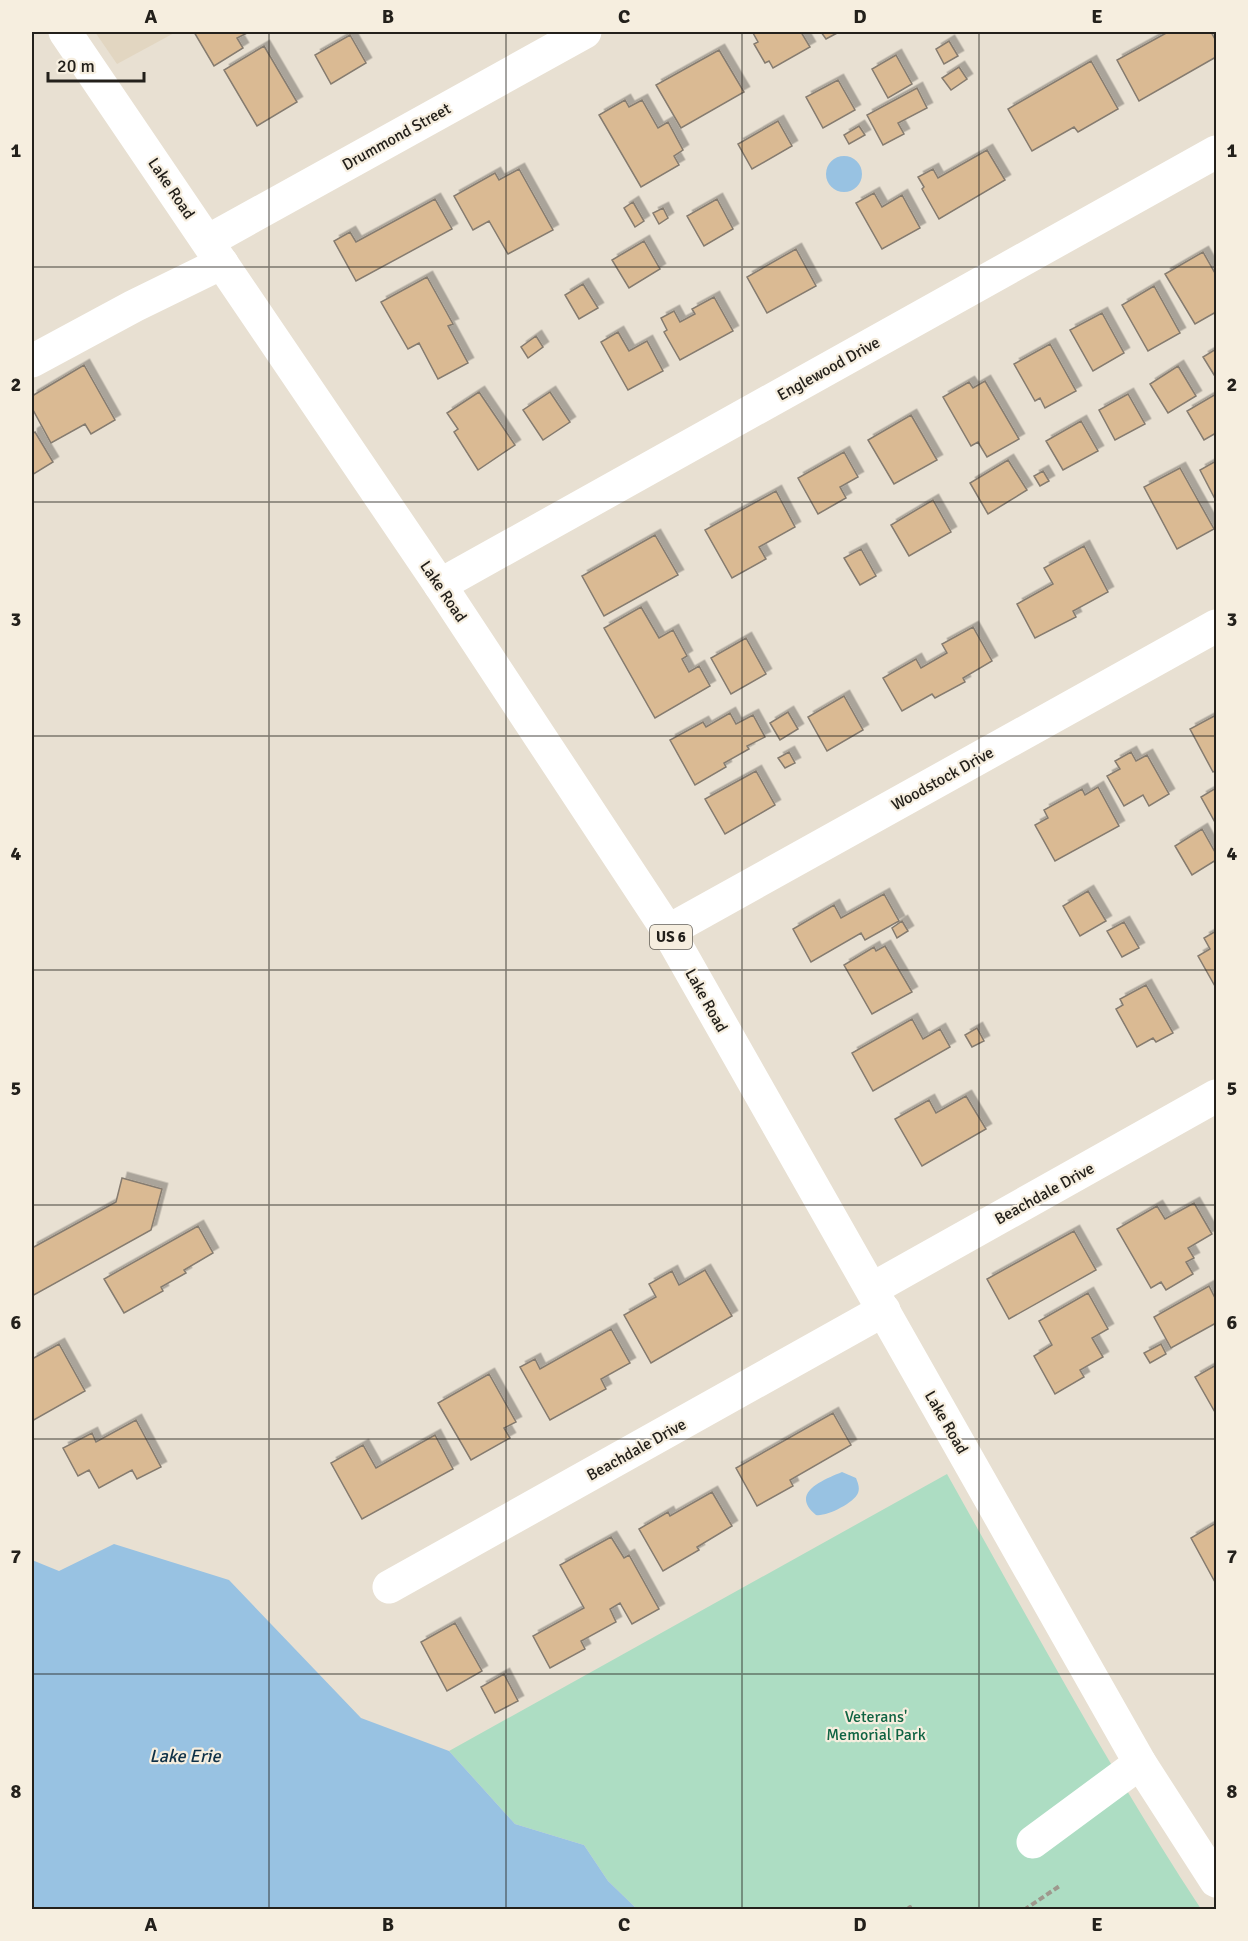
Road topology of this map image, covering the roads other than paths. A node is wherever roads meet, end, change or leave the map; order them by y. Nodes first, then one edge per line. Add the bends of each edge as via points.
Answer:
1 (64, 32) edge
2 (585, 32) edge
3 (1216, 152) edge
4 (215, 252) junction
5 (32, 361) edge
6 (440, 585) junction
7 (1216, 626) edge
8 (668, 930) junction
9 (1216, 1096) edge
10 (878, 1300) junction
11 (389, 1587) dead end
12 (1140, 1763) junction
13 (1033, 1842) dead end
14 (1216, 1881) edge

1 - 4 street, Lake Road / US 6
2 - 4 street, Drummond Street
3 - 6 street, Englewood Drive
4 - 5 street, Drummond Street via 134,306
4 - 6 street, Lake Road / US 6
6 - 8 street, Lake Road / US 6
7 - 8 street, Woodstock Drive
8 - 10 street, Lake Road / US 6
9 - 10 street, Beachdale Drive
10 - 11 street, Beachdale Drive
10 - 12 street, Lake Road / US 6
12 - 13 street
12 - 14 street, Lake Road / US 6

